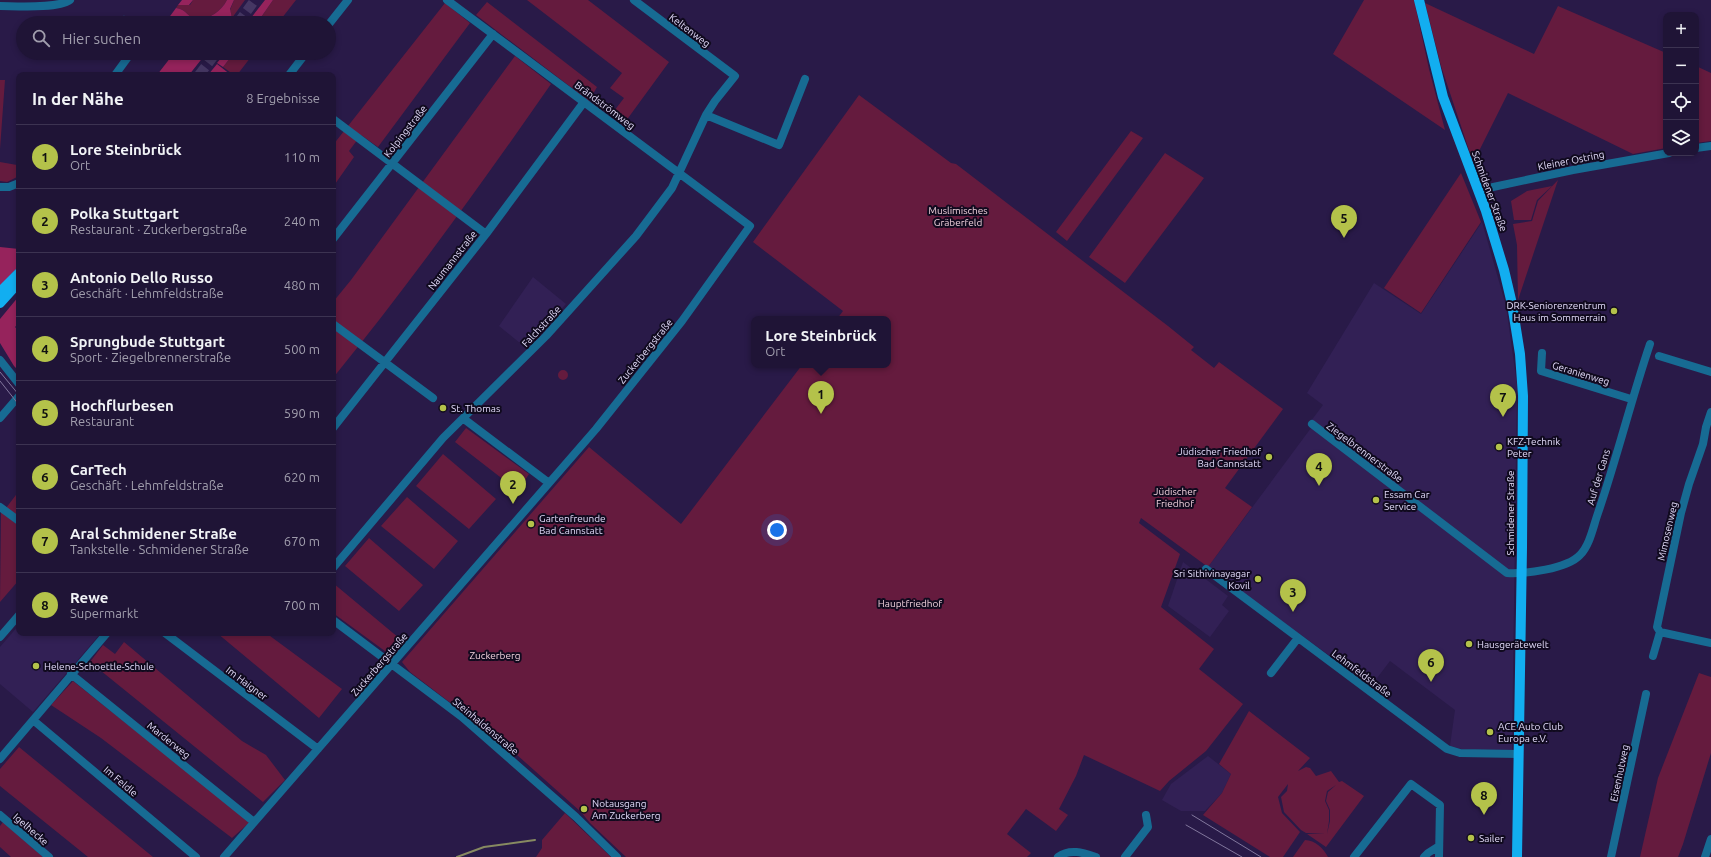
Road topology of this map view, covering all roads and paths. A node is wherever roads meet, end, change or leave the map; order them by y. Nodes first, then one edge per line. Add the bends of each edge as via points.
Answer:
1 (70, 0) edge
2 (348, 0) edge
3 (447, 0) edge
4 (634, 0) edge
5 (1419, 0) edge
6 (0, 6) edge
7 (335, 16) edge
8 (493, 34) junction
9 (126, 60) edge
10 (301, 60) edge
11 (117, 72) edge
12 (291, 72) edge
13 (735, 76) joint
14 (805, 79) dead end
15 (584, 102) junction
16 (706, 116) junction
17 (336, 121) edge
18 (1711, 146) edge
19 (1699, 148) edge
20 (1663, 154) edge
21 (392, 164) junction
22 (678, 172) junction
23 (16, 184) edge
24 (0, 187) edge
25 (1479, 190) junction
26 (750, 226) joint
27 (486, 234) junction
28 (336, 235) edge
29 (16, 276) edge
30 (16, 285) edge
31 (0, 292) edge
32 (0, 303) edge
33 (336, 326) edge
34 (1650, 344) dead end
35 (1542, 353) dead end
36 (1659, 356) dead end
37 (0, 360) edge
38 (385, 362) junction
39 (1711, 372) edge
40 (16, 380) edge
41 (433, 398) dead end
42 (16, 399) edge
43 (1631, 399) junction
44 (1711, 412) edge
45 (0, 418) edge
46 (464, 419) junction
47 (336, 424) edge
48 (1312, 424) dead end
49 (1707, 445) edge
50 (549, 483) junction
51 (0, 507) edge
52 (16, 519) edge
53 (336, 564) edge
54 (1206, 569) dead end
55 (1522, 572) junction
56 (1507, 573) junction
57 (1522, 594) junction
58 (16, 619) edge
59 (336, 622) edge
60 (1660, 632) junction
61 (104, 636) edge
62 (169, 636) edge
63 (0, 638) edge
64 (1298, 638) junction
65 (1711, 643) edge
66 (1653, 656) dead end
67 (393, 663) junction
68 (1271, 673) dead end
69 (71, 674) junction
70 (1646, 694) dead end
71 (33, 720) junction
72 (318, 749) junction
73 (1519, 754) junction
74 (0, 759) edge
75 (0, 815) edge
76 (1146, 815) dead end
77 (254, 822) junction
78 (1711, 839) edge
79 (1439, 846) junction
80 (49, 857) edge
81 (196, 857) edge
82 (224, 857) edge
83 (618, 857) edge
84 (1058, 857) edge
85 (1096, 857) edge
86 (1125, 857) edge
87 (1354, 857) edge
88 (1424, 857) edge
89 (1439, 857) edge
90 (1517, 857) edge
91 (1611, 857) edge
92 (1705, 857) edge

1 - 6 street via 46,6
2 - 7 street
3 - 8 street, Brändströmweg
4 - 13 street, Keltenweg
5 - 25 main road, Schmidener Straße via 1440,85
8 - 15 street, Brändströmweg
8 - 21 street, Kolpingstraße
9 - 11 street
10 - 12 street
13 - 16 street, Falchstraße
14 - 16 street via 779,145
15 - 22 street, Brändströmweg
15 - 27 street, Naumannstraße
16 - 22 street, Falchstraße
17 - 21 street
18 - 19 street
20 - 25 street, Kleiner Ostring
21 - 27 street
21 - 28 street, Kolpingstraße
22 - 26 street, Brändströmweg
22 - 46 street, Falchstraße via 672,188 636,236 546,336
23 - 24 street
25 - 55 main road, Schmidener Straße via 1509,291 1520,354 1523,396
26 - 50 street, Zuckerbergstraße via 678,327
27 - 38 street, Naumannstraße
29 - 31 main road
30 - 32 main road
33 - 38 street
34 - 43 street, Auf der Gans
35 - 43 street, Geranienweg via 1541,371
36 - 39 street
37 - 40 street
38 - 41 street
38 - 47 street, Naumannstraße
42 - 45 street
43 - 55 street, Auf der Gans via 1606,488 1586,546 1580,555 1570,562 1557,567
44 - 49 street, Mimosenweg via 1706,427
46 - 50 street
46 - 53 street, Falchstraße via 442,438
48 - 56 street, Ziegelbrennerstraße
49 - 60 street, Mimosenweg via 1689,484 1681,513 1657,627
50 - 67 street, Zuckerbergstraße
51 - 52 street
54 - 64 street, Lehmfeldstraße
55 - 56 street
55 - 57 main road, Schmidener Straße
56 - 57 street, Ziegelbrennerstraße via 1517,583
57 - 73 main road, Schmidener Straße
58 - 63 street
59 - 67 street, Steinhaldenstraße
60 - 65 street
60 - 66 street, Mimosenweg
61 - 69 street
62 - 72 street, Im Haigner
64 - 68 street
64 - 73 street, Lehmfeldstraße via 1448,749 1460,753
67 - 72 street, Zuckerbergstraße
67 - 83 street, Steinhaldenstraße via 462,717
69 - 71 street
69 - 77 street, Marderweg
70 - 91 street, Eisenhutweg
71 - 74 street
71 - 81 street, Im Feldle
72 - 77 street, Zuckerbergstraße
73 - 90 main road, Schmidener Straße
75 - 80 street, Igelhecke
76 - 86 street via 1148,827
77 - 82 street, Zuckerbergstraße
78 - 92 street
79 - 87 street via 1440,805 1411,784
79 - 88 street
79 - 89 street
84 - 85 street via 1072,852 1082,852

